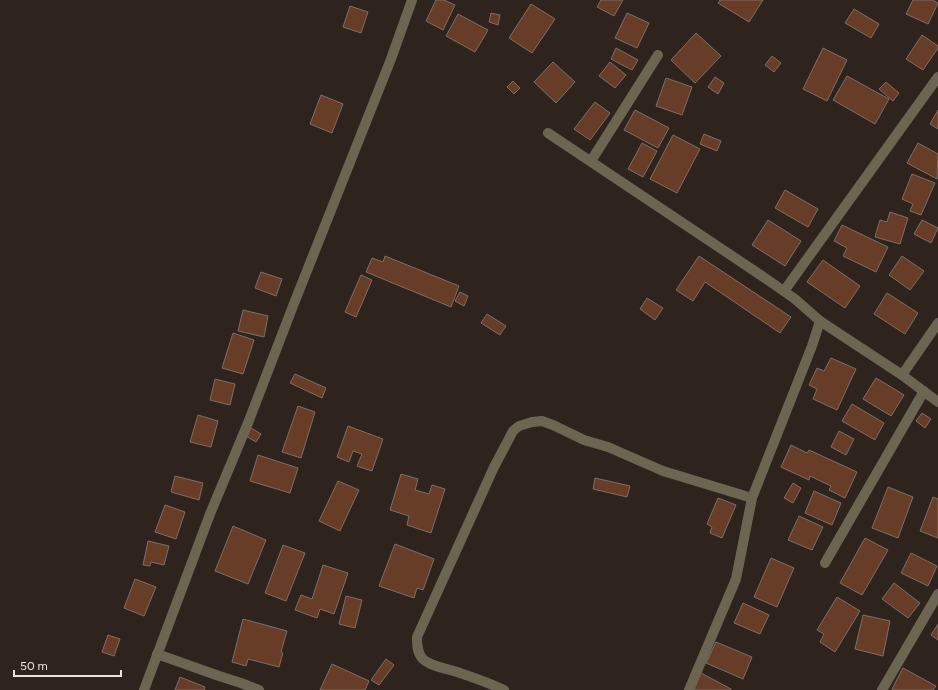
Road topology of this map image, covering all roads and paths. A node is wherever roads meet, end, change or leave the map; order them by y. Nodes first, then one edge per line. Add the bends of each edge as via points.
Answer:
1 (412, 0) edge
2 (658, 55) dead end
3 (938, 78) edge
4 (548, 133) dead end
5 (591, 161) junction
6 (784, 291) junction
7 (820, 321) junction
8 (938, 323) edge
9 (902, 375) junction
10 (924, 391) junction
11 (938, 402) edge
12 (752, 498) junction
13 (826, 563) dead end
14 (938, 594) edge
15 (157, 654) junction
16 (144, 690) edge
17 (259, 690) edge
18 (504, 690) edge
19 (688, 690) edge
20 (882, 690) edge

1 - 15 street
2 - 5 street
3 - 6 street
4 - 5 street
5 - 6 street
6 - 7 street
7 - 9 street
7 - 12 street
8 - 9 street
9 - 10 street
10 - 11 street
10 - 13 street
12 - 18 street via 663,471 608,447 584,440 553,424 532,422 516,428 491,474 417,641 422,659
12 - 19 street via 736,580
14 - 20 street
15 - 16 street
15 - 17 street

